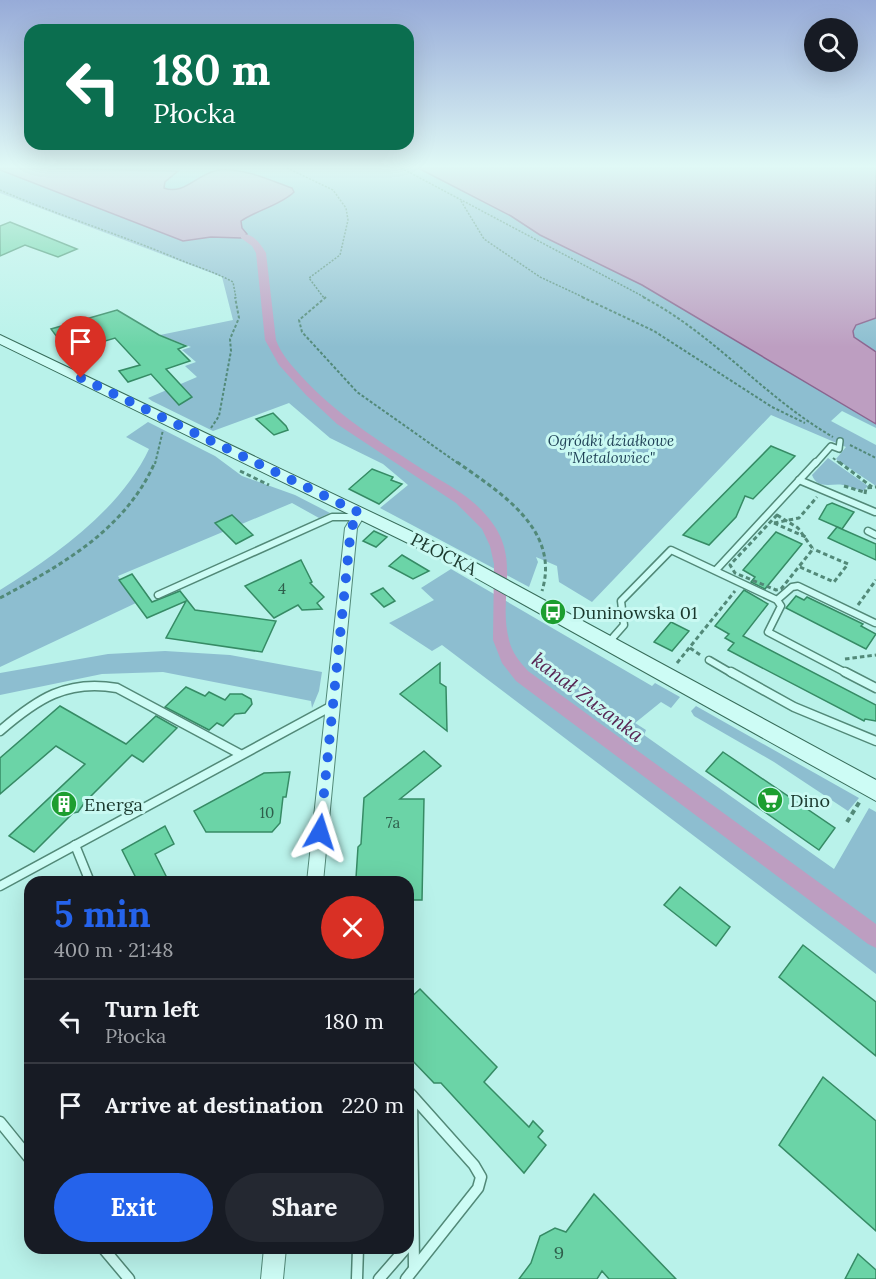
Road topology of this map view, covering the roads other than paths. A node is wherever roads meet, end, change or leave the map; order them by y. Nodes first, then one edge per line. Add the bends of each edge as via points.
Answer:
1 (0, 339) edge
2 (840, 441) road end
3 (799, 480) junction
4 (875, 512) edge
5 (358, 515) junction
6 (868, 531) dead end
7 (876, 535) edge
8 (716, 570) junction
9 (158, 594) dead end
10 (777, 600) junction
11 (875, 624) edge
12 (609, 642) junction
13 (708, 660) dead end
14 (876, 688) edge
15 (334, 705) junction
16 (0, 731) edge
17 (876, 741) edge
18 (240, 754) junction
19 (873, 793) edge
20 (75, 845) junction
21 (88, 876) edge
22 (316, 876) edge
23 (0, 886) edge
24 (414, 1098) edge
25 (0, 1122) edge
26 (24, 1152) edge
27 (108, 1254) edge
28 (274, 1254) edge
29 (358, 1254) edge
30 (400, 1254) edge
31 (411, 1254) edge
32 (414, 1268) junction
33 (129, 1279) edge
34 (272, 1279) edge
35 (357, 1279) edge
36 (379, 1279) edge
37 (406, 1279) edge

1 - 5 street, PŁOCKA
2 - 3 lane via 839,448 831,446
3 - 4 lane
3 - 8 lane
5 - 9 lane via 332,517
5 - 12 street, PŁOCKA via 478,571
5 - 15 street via 351,528
6 - 7 lane
8 - 10 lane
8 - 12 lane via 674,550 668,551 621,601 624,625
10 - 11 lane via 798,586
10 - 14 lane via 781,606 768,632
12 - 19 street, PŁOCKA
13 - 17 lane via 794,707
15 - 18 lane
15 - 22 street
16 - 18 lane via 50,692 100,683 117,688
18 - 20 lane
20 - 21 lane
20 - 23 lane
24 - 32 lane via 481,1177 478,1188
25 - 26 lane
27 - 33 lane
28 - 34 street
29 - 35 lane
30 - 36 lane
31 - 32 lane
32 - 37 lane

